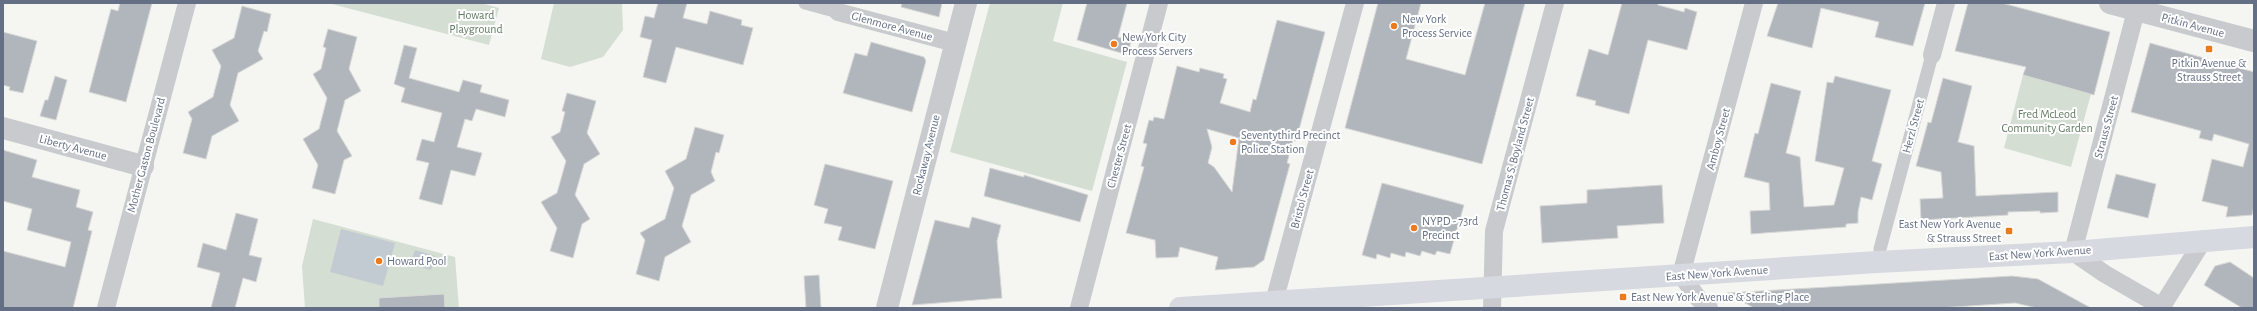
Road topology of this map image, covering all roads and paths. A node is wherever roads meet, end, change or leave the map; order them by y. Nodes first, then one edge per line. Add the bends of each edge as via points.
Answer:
1 (187, 3) edge
2 (805, 3) edge
3 (966, 3) edge
4 (1159, 3) edge
5 (1355, 3) edge
6 (1555, 3) edge
7 (1754, 3) edge
8 (1946, 3) edge
9 (2110, 3) edge
10 (2137, 7) edge
11 (838, 12) joint
12 (2254, 41) edge
13 (955, 43) junction
14 (1932, 55) joint
15 (3, 128) edge
16 (144, 166) junction
17 (2254, 236) edge
18 (2204, 239) junction
19 (1880, 249) dead end
20 (2073, 252) junction
21 (1681, 275) junction
22 (1492, 298) edge
23 (1276, 305) edge
24 (106, 308) edge
25 (887, 308) edge
26 (1079, 308) edge
27 (1180, 308) edge
28 (1709, 308) edge
29 (2162, 308) edge

1 - 16 street, Mother Gaston Boulevard
2 - 11 street, Glenmore Avenue
3 - 13 street, Rockaway Avenue
4 - 26 street, Chester Street
5 - 23 street, Bristol Street
6 - 22 street, Thomas S. Boyland Street via 1494,231
7 - 21 street, Amboy Street
8 - 14 street, Herzl Street
9 - 10 street, Pitkin Avenue
10 - 12 street, Pitkin Avenue
10 - 20 street, Strauss Street
11 - 13 street, Glenmore Avenue
13 - 25 street, Rockaway Avenue
14 - 19 street, Herzl Street
15 - 16 street, Liberty Avenue
16 - 24 street, Mother Gaston Boulevard
17 - 18 main road, East New York Avenue
18 - 20 main road, East New York Avenue
18 - 29 street
20 - 21 main road, East New York Avenue
20 - 29 street
21 - 22 main road, East New York Avenue
21 - 28 street
22 - 23 main road, East New York Avenue
23 - 27 main road, East New York Avenue

